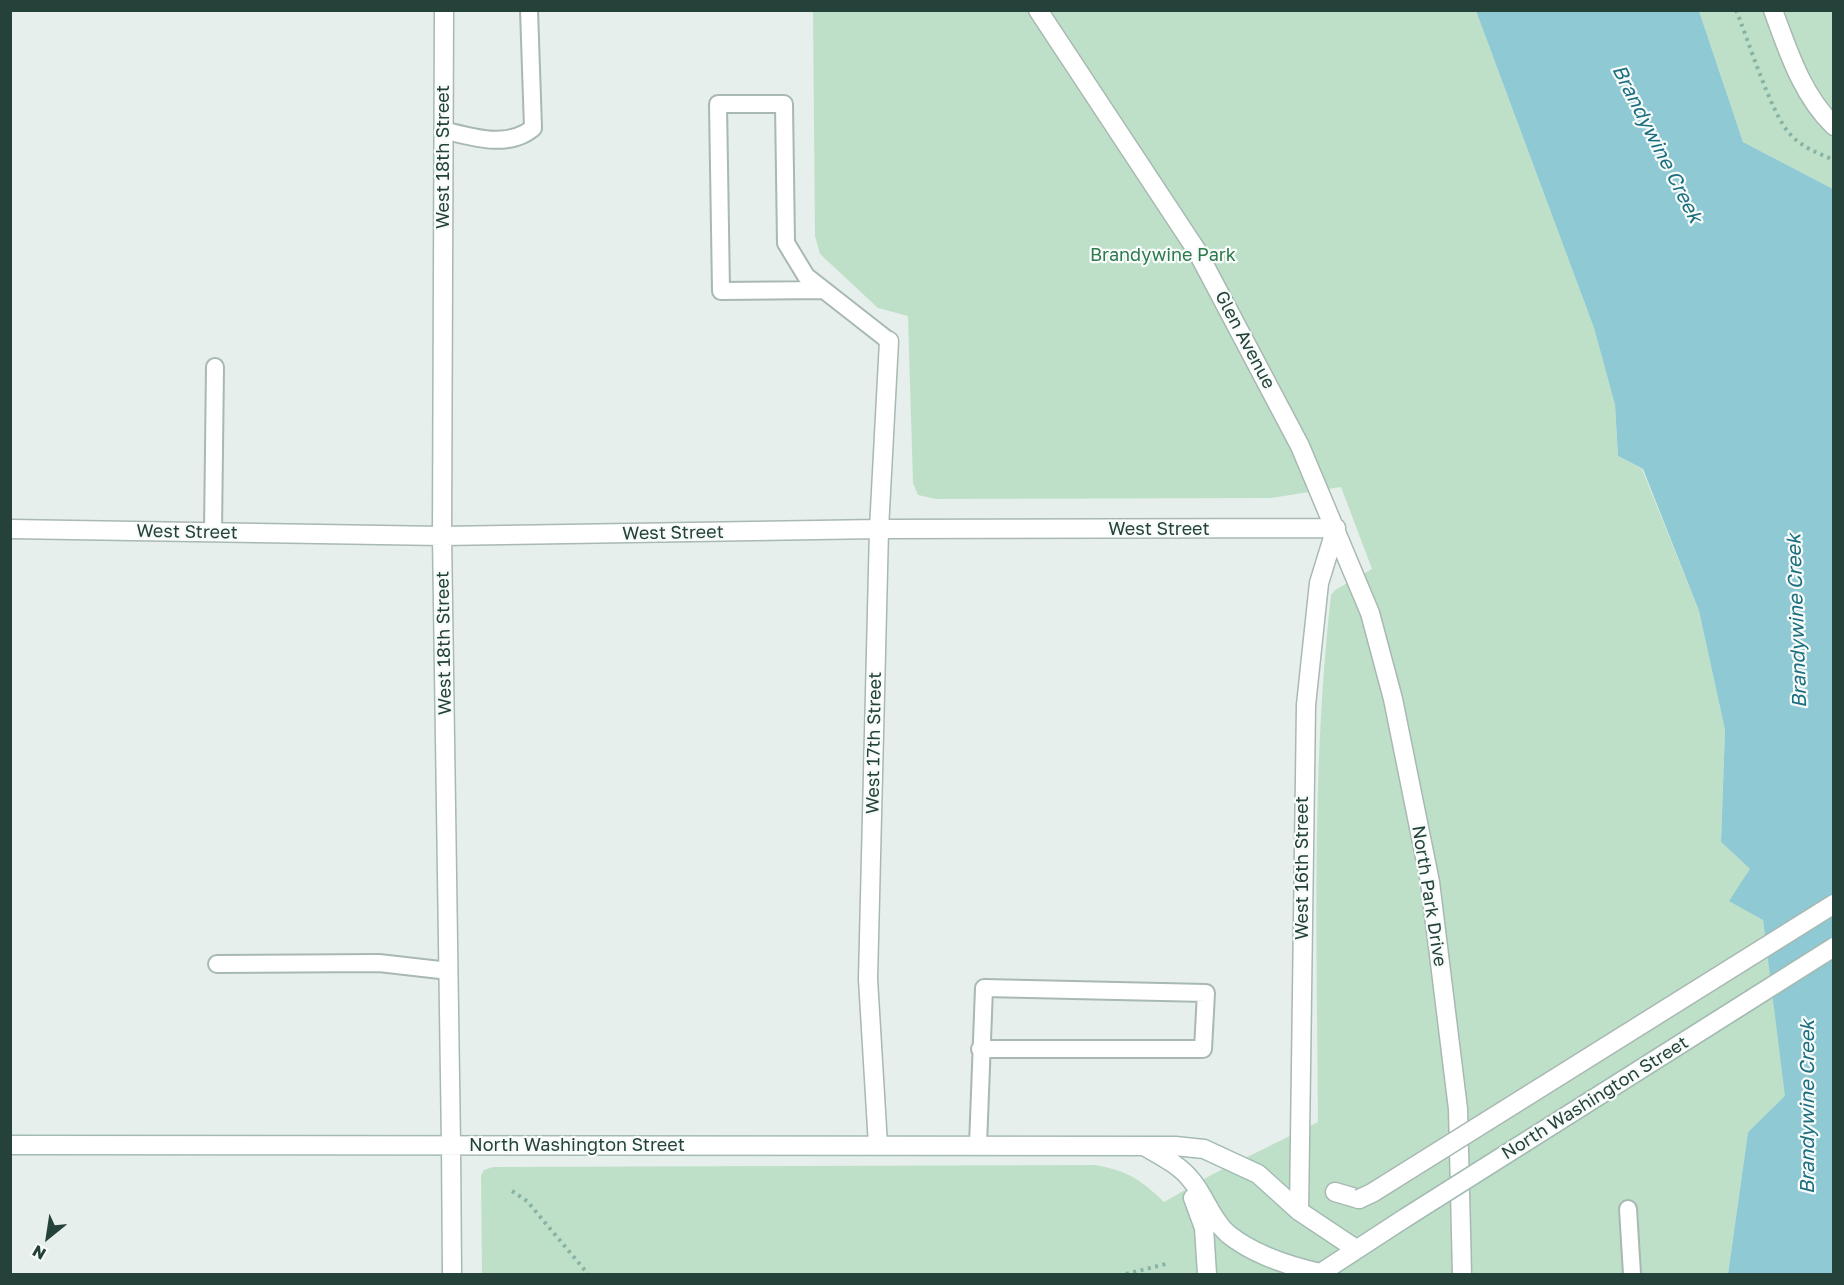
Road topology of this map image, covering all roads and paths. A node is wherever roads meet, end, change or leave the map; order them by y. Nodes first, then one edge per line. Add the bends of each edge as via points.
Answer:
1 (444, 10) edge
2 (530, 10) edge
3 (1038, 10) edge
4 (1736, 10) edge
5 (1773, 10) edge
6 (1833, 126) edge
7 (443, 130) junction
8 (1833, 160) edge
9 (824, 290) junction
10 (889, 341) joint
11 (216, 367) dead end
12 (1336, 528) junction
13 (10, 529) edge
14 (879, 530) junction
15 (213, 532) junction
16 (442, 536) junction
17 (1833, 904) edge
18 (1833, 947) edge
19 (217, 964) dead end
20 (449, 971) junction
21 (980, 1049) junction
22 (10, 1144) edge
23 (451, 1145) junction
24 (878, 1145) junction
25 (978, 1145) junction
26 (1143, 1145) junction
27 (1181, 1169) junction
28 (513, 1191) dead end
29 (1335, 1192) dead end
30 (1628, 1209) dead end
31 (1299, 1211) junction
32 (1356, 1249) junction
33 (1166, 1264) dead end
34 (1319, 1274) edge
35 (452, 1275) edge
36 (588, 1275) edge
37 (1126, 1275) edge
38 (1207, 1275) edge
39 (1462, 1275) edge
40 (1632, 1275) edge

1 - 7 street, West 18th Street
2 - 7 lane via 533,128 521,137 483,140
3 - 12 street, Glen Avenue via 1197,250 1300,446
4 - 8 path via 1788,133
5 - 6 street via 1802,81 1818,111
7 - 16 street, West 18th Street
9 - 9 lane via 806,276 786,243 784,104 718,104 721,291
9 - 10 lane
10 - 14 street, West 17th Street
11 - 15 lane
12 - 14 street, West Street
12 - 31 street, West 16th Street via 1319,583 1306,705
12 - 39 street, North Park Drive via 1370,613 1390,688 1430,882 1458,1109
13 - 15 street, West Street
14 - 16 street, West Street
14 - 24 street, West 17th Street via 868,979
15 - 16 street, West Street
16 - 20 street, West 18th Street
17 - 29 street, bridge via 1372,1193 1359,1198
18 - 32 street, North Washington Street, bridge
19 - 20 lane via 379,963
20 - 23 street, West 18th Street
21 - 21 lane via 984,988 1206,993 1203,1050
21 - 25 lane
22 - 23 street, North Washington Street
23 - 24 street, North Washington Street
23 - 35 street, West 18th Street
24 - 25 street, North Washington Street
25 - 26 street, North Washington Street
26 - 27 street, North Washington Street
26 - 31 street, North Washington Street via 1204,1149 1258,1174
27 - 34 street, North Washington Street via 1228,1233 1274,1259
27 - 38 street via 1204,1228
28 - 36 path via 527,1201
30 - 40 lane
31 - 32 street, North Washington Street
32 - 34 street, North Washington Street
33 - 37 path

